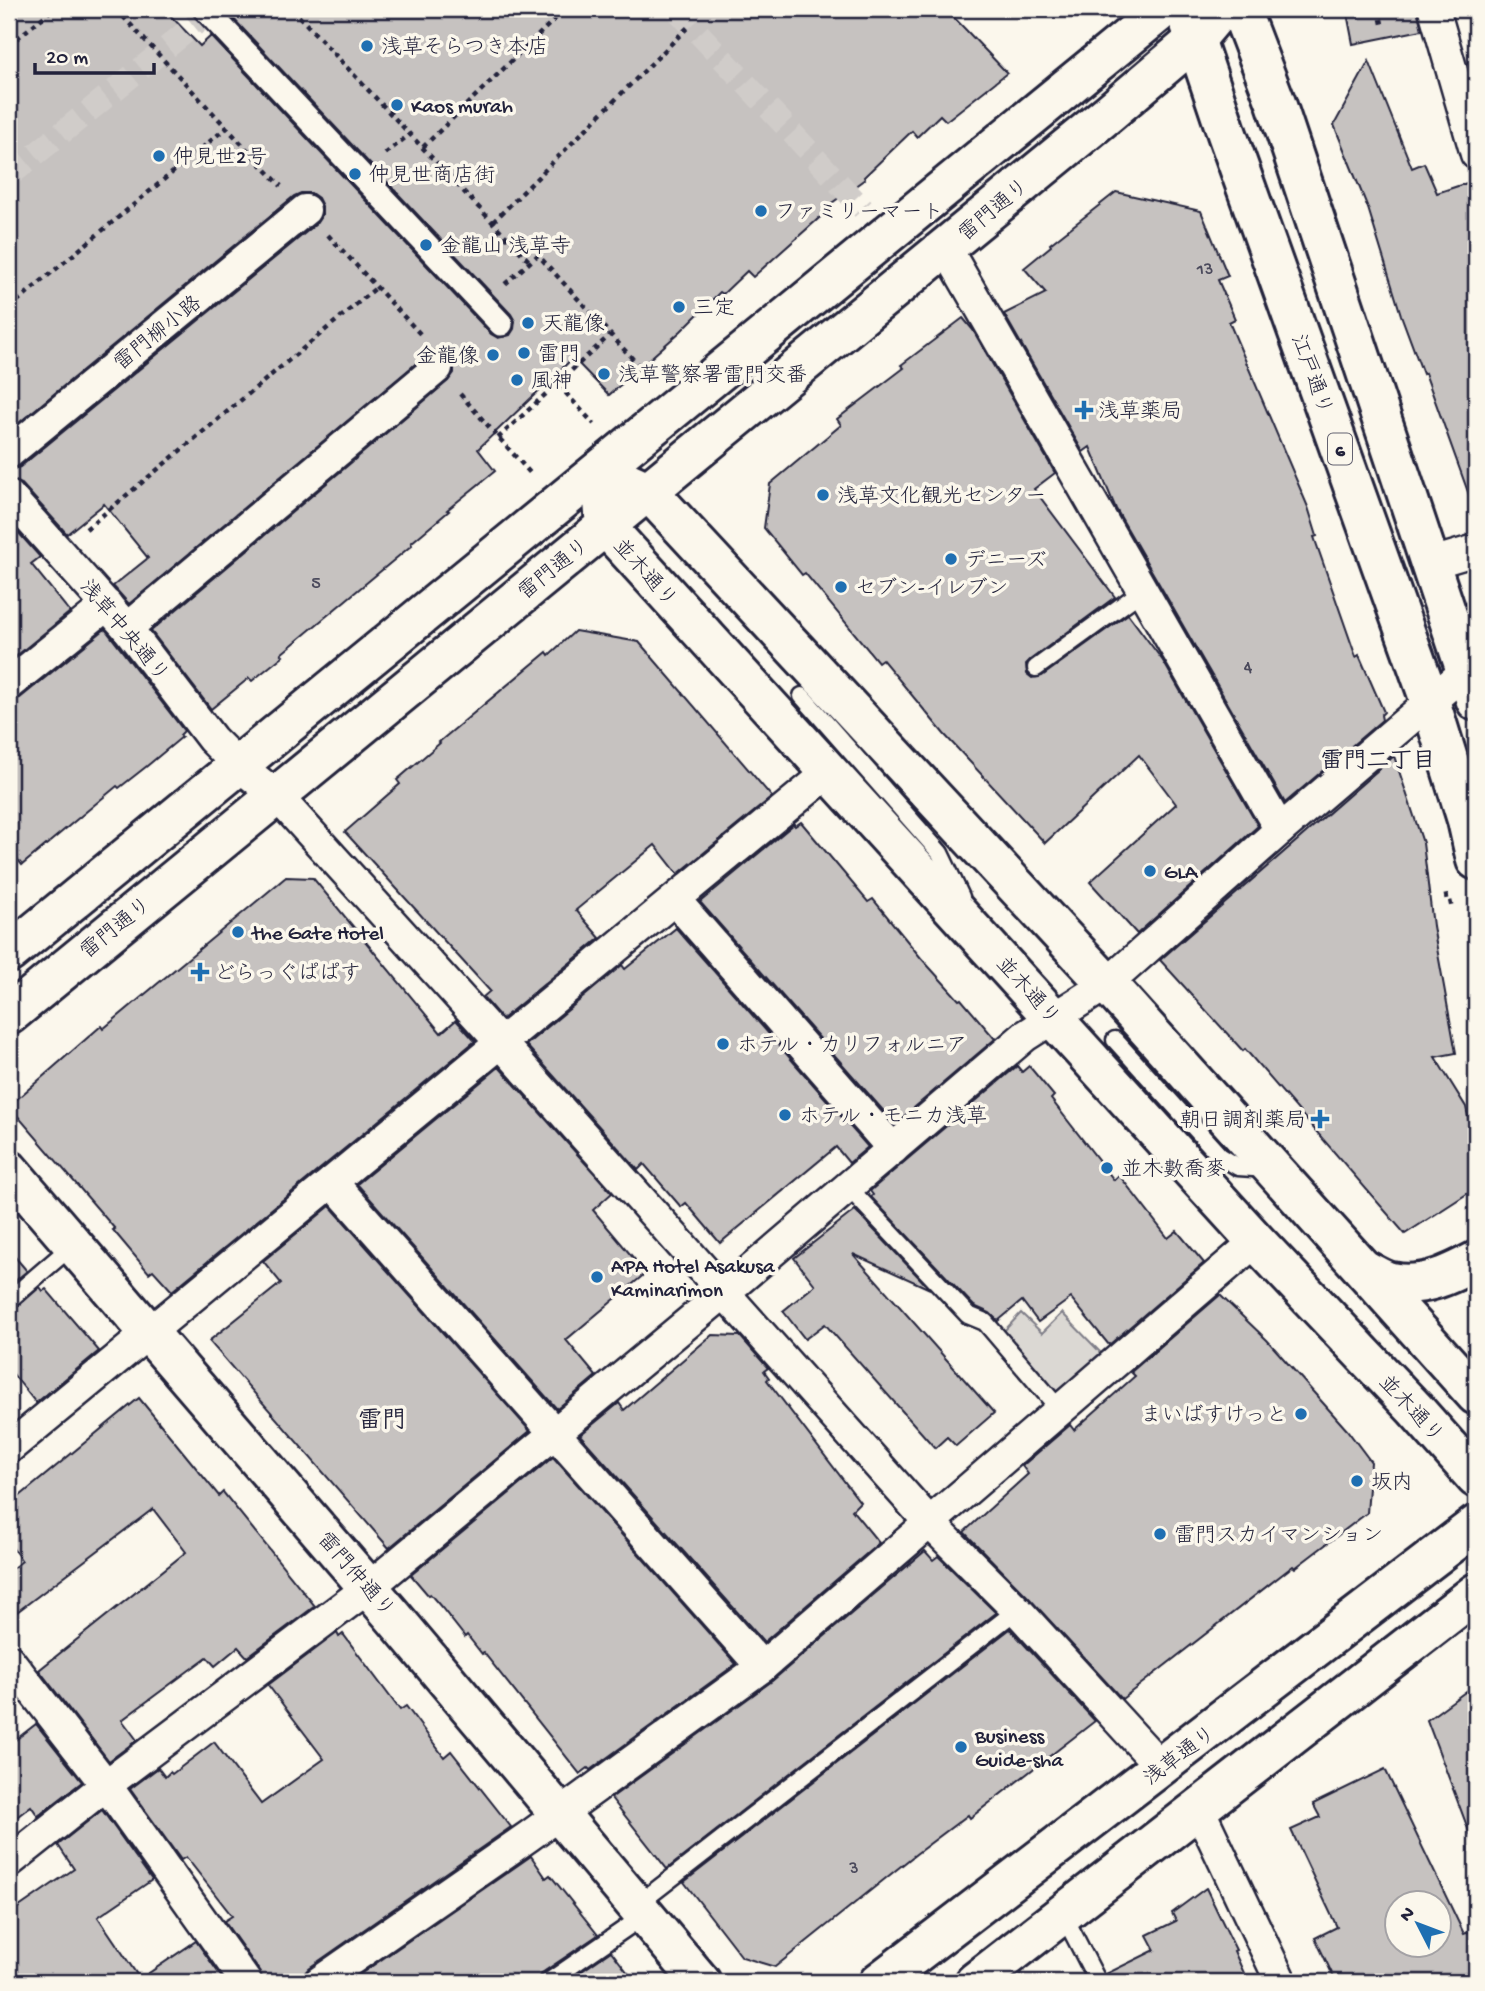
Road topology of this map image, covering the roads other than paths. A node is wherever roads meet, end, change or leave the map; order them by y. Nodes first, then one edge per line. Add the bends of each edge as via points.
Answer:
1 (205, 9) edge
2 (1163, 9) edge
3 (1221, 9) edge
4 (1240, 9) edge
5 (1434, 9) edge
6 (1190, 24) edge
7 (1476, 154) edge
8 (305, 210) road end
9 (946, 248) junction
10 (501, 324) dead end
11 (432, 355) road end
12 (9, 453) edge
13 (601, 469) junction
14 (648, 491) junction
15 (9, 496) edge
16 (605, 526) junction
17 (1476, 550) edge
18 (1432, 563) junction
19 (1142, 590) junction
20 (107, 605) junction
21 (127, 628) junction
22 (1036, 668) dead end
23 (9, 684) edge
24 (1472, 685) edge
25 (802, 696) dead end
26 (1430, 701) junction
27 (238, 765) junction
28 (828, 773) junction
29 (276, 796) junction
30 (1280, 830) junction
31 (1476, 860) edge
32 (675, 900) junction
33 (980, 937) junction
34 (9, 953) edge
35 (1107, 984) junction
36 (9, 1014) edge
37 (1053, 1017) junction
38 (1115, 1040) dead end
39 (501, 1042) junction
40 (893, 1149) junction
41 (1274, 1169) junction
42 (9, 1170) edge
43 (332, 1182) junction
44 (848, 1187) junction
45 (1256, 1241) junction
46 (73, 1245) junction
47 (1476, 1261) edge
48 (1367, 1271) junction
49 (725, 1292) junction
50 (9, 1300) edge
51 (1401, 1310) junction
52 (149, 1332) junction
53 (1361, 1352) junction
54 (1476, 1395) edge
55 (1060, 1410) junction
56 (554, 1435) junction
57 (9, 1448) edge
58 (1476, 1478) edge
59 (929, 1522) junction
60 (1476, 1525) edge
61 (368, 1588) junction
62 (1476, 1593) edge
63 (1017, 1610) junction
64 (9, 1660) edge
65 (762, 1667) junction
66 (1161, 1768) junction
67 (106, 1785) junction
68 (1199, 1808) junction
69 (559, 1813) junction
70 (9, 1862) edge
71 (641, 1910) junction
72 (1063, 1914) junction
73 (246, 1982) edge
74 (320, 1982) edge
75 (548, 1982) edge
76 (701, 1982) edge
77 (879, 1982) edge
78 (975, 1982) edge
79 (1098, 1982) edge
80 (1281, 1982) edge

1 - 10 street
2 - 13 main road
3 - 6 main road, 雷門通り
4 - 18 main road
5 - 7 street
6 - 9 main road, 雷門通り
6 - 26 main road, 江戸通り / 6
8 - 12 street, 雷門柳小路
9 - 14 main road, 雷門通り
9 - 19 street
11 - 21 street
13 - 14 main road
13 - 16 main road, 並木通り
13 - 27 main road
14 - 16 main road, 雷門通り
14 - 35 main road
15 - 20 street, 浅草中央通り
16 - 28 main road, 並木通り
16 - 29 main road, 雷門通り
17 - 18 street
18 - 24 main road
19 - 22 lane
19 - 30 street
20 - 21 street, 浅草中央通り
20 - 23 street
21 - 27 street, 浅草中央通り via 212,739
24 - 26 street
25 - 33 lane via 940,853
26 - 30 street
26 - 31 main road, 江戸通り / 6
27 - 29 street, 浅草中央通り
27 - 34 main road
28 - 32 street
28 - 33 main road, 並木通り
29 - 36 main road, 雷門通り
29 - 39 street, 浅草中央通り
30 - 35 street
32 - 39 street
32 - 40 street
33 - 37 main road, 並木通り
35 - 37 street
35 - 41 main road
37 - 40 street
37 - 45 main road, 並木通り
38 - 41 lane via 1220,1156 1238,1167
39 - 43 street
39 - 49 street, 浅草中央通り
40 - 44 street
41 - 48 main road
42 - 46 main road, 雷門仲通り
43 - 52 street
43 - 56 street
44 - 49 street
44 - 55 lane via 968,1315 985,1322
45 - 53 main road, 並木通り
45 - 55 street
46 - 50 lane
46 - 52 main road, 雷門仲通り
47 - 48 main road via 1416,1283 1391,1282
48 - 51 main road
49 - 56 street
49 - 59 street, 浅草中央通り
51 - 53 main road via 1407,1330 1398,1351 1388,1357
51 - 54 main road
52 - 57 street
52 - 61 main road, 雷門仲通り
53 - 58 main road, 並木通り
55 - 59 street
56 - 61 street
56 - 65 street
59 - 63 street, 浅草中央通り
59 - 65 street
60 - 66 main road, 浅草通り
61 - 67 street
61 - 69 main road, 雷門仲通り
62 - 68 main road
63 - 66 street, 浅草中央通り
63 - 71 lane
64 - 67 street
65 - 69 street
66 - 77 main road, 浅草通り
67 - 70 street
67 - 73 street
68 - 72 main road
68 - 80 street
69 - 71 main road, 雷門仲通り
69 - 74 street
71 - 75 lane
71 - 76 main road, 雷門仲通り
72 - 78 main road
72 - 79 lane

